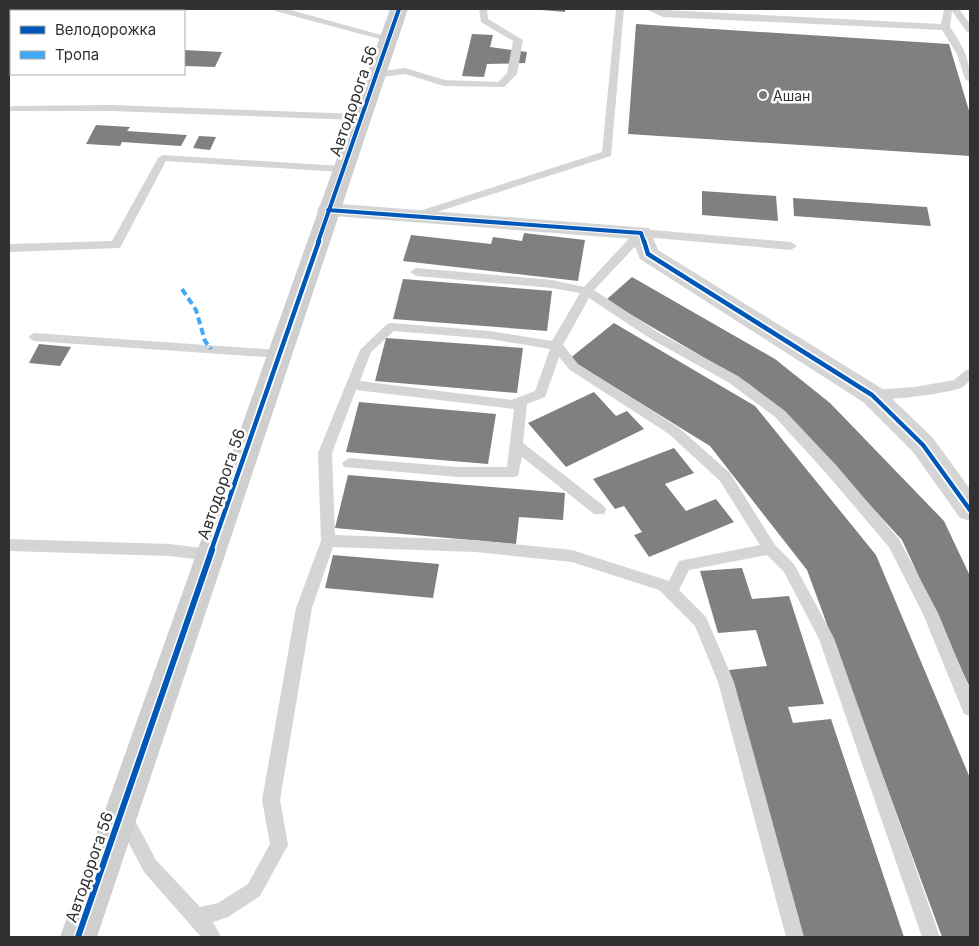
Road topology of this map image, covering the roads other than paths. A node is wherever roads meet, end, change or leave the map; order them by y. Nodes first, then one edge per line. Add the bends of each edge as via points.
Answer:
1 (278, 9) edge
2 (398, 9) edge
3 (483, 9) edge
4 (620, 9) edge
5 (648, 9) edge
6 (948, 9) edge
7 (955, 9) edge
8 (945, 27) junction
9 (970, 30) edge
10 (387, 38) junction
11 (375, 75) junction
12 (970, 79) edge
13 (12, 109) dead end
14 (360, 117) junction
15 (342, 169) junction
16 (328, 210) junction
17 (413, 216) junction
18 (641, 233) junction
19 (791, 246) dead end
20 (9, 248) edge
21 (416, 272) dead end
22 (587, 291) junction
23 (34, 337) dead end
24 (557, 346) junction
25 (279, 354) junction
26 (970, 373) edge
27 (352, 385) junction
28 (872, 395) junction
29 (521, 401) junction
30 (516, 445) junction
31 (349, 463) dead end
32 (599, 510) dead end
33 (970, 510) edge
34 (328, 541) junction
35 (9, 545) edge
36 (770, 549) junction
37 (210, 555) junction
38 (671, 592) junction
39 (970, 709) edge
40 (122, 812) junction
41 (196, 917) junction
42 (78, 937) edge
43 (212, 937) edge
44 (795, 937) edge
45 (931, 937) edge

1 - 10 lane
2 - 10 street, Автодорога 56
3 - 11 lane via 484,20 518,40 512,74 501,85 444,82 405,71
4 - 17 lane via 607,154
5 - 8 lane via 663,14
6 - 8 lane
7 - 9 lane
8 - 12 lane via 962,54
10 - 11 street, Автодорога 56
11 - 14 street, Автодорога 56
13 - 14 lane via 111,108
14 - 15 street, Автодорога 56
15 - 16 street, Автодорога 56
15 - 20 lane via 162,158 116,245
16 - 17 street
16 - 25 street, Автодорога 56
17 - 18 street
18 - 19 lane
18 - 22 lane
18 - 28 street via 648,254
21 - 22 lane via 552,284
22 - 24 lane
22 - 39 lane via 655,336 733,379 780,414 831,469 894,543 930,613
23 - 25 lane
24 - 27 lane via 490,335 391,327 366,350
24 - 29 lane via 540,394
24 - 36 lane via 574,367 674,432 725,477
25 - 37 street, Автодорога 56
26 - 28 lane via 958,384
27 - 29 lane via 512,405
27 - 34 lane via 325,453
28 - 33 street via 924,445
29 - 30 lane
30 - 31 lane via 513,472 458,472
30 - 32 lane
34 - 38 lane via 475,546 572,556 664,585
34 - 41 lane via 304,608 271,800 279,845 254,890 222,911
35 - 37 lane via 170,550
36 - 38 lane via 684,565
36 - 45 lane via 789,568 826,638
37 - 40 street, Автодорога 56
38 - 44 lane via 701,622 726,682
40 - 41 lane via 150,866
40 - 42 street, Автодорога 56
41 - 43 lane

